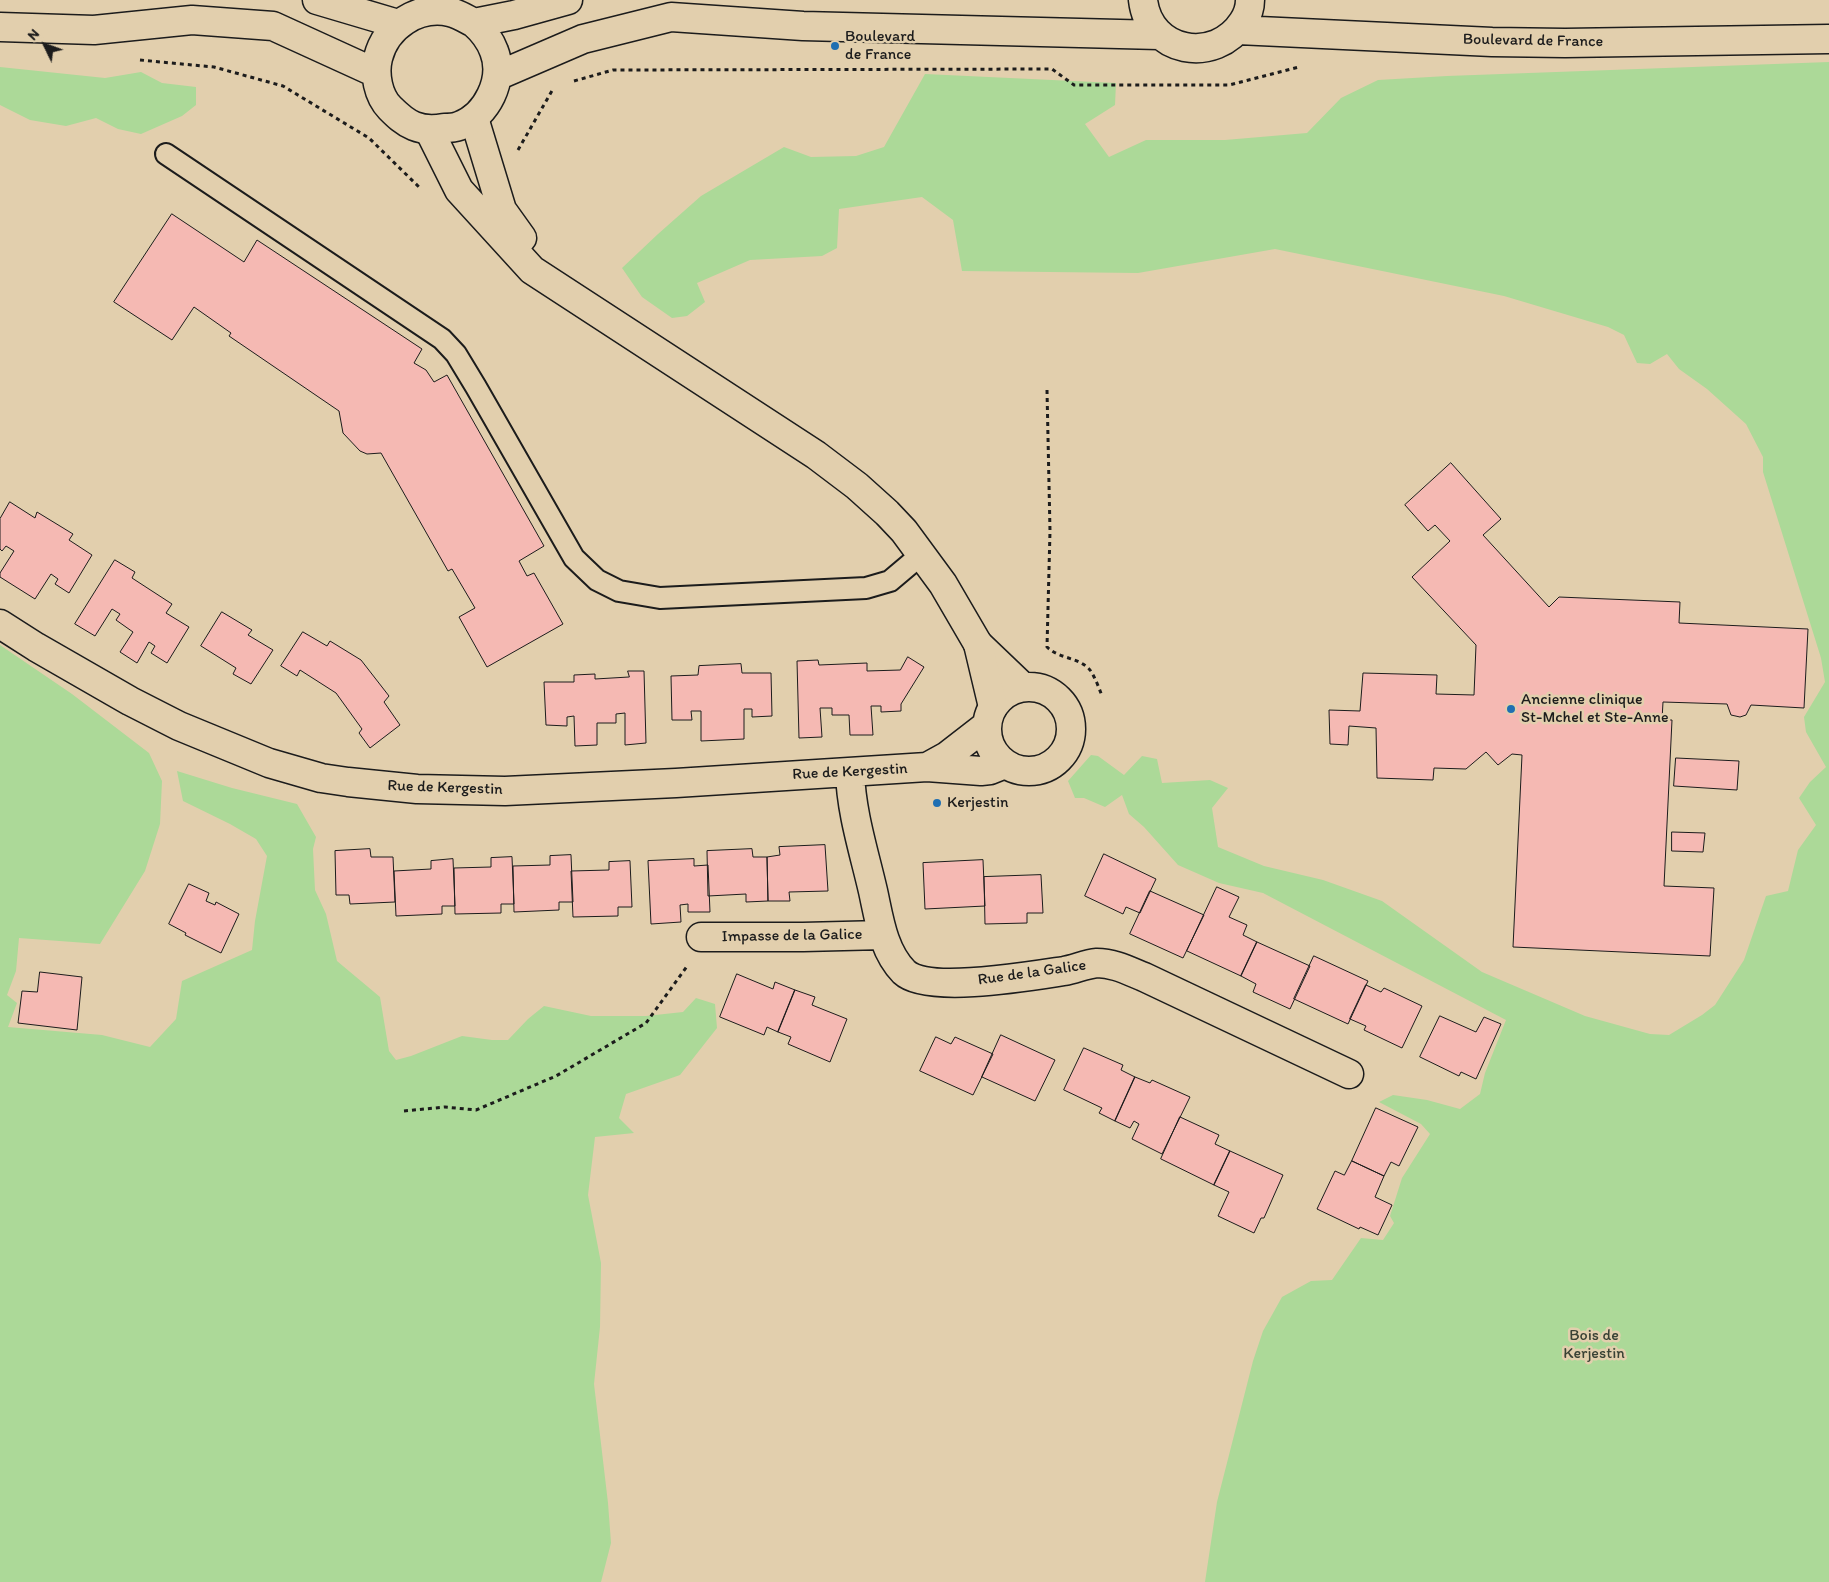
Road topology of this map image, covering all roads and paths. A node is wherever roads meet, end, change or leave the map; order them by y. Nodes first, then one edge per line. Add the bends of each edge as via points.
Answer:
1 (317, 0) edge
2 (568, 0) edge
3 (1143, 0) edge
4 (1250, 0) edge
5 (474, 23) junction
6 (398, 24) junction
7 (0, 27) edge
8 (1238, 30) junction
9 (1160, 35) junction
10 (1829, 39) edge
11 (135, 60) dead end
12 (1300, 67) dead end
13 (376, 73) junction
14 (497, 76) junction
15 (571, 81) dead end
16 (474, 118) junction
17 (429, 130) junction
18 (166, 154) dead end
19 (425, 193) dead end
20 (565, 292) junction
21 (1047, 390) dead end
22 (922, 554) junction
23 (0, 624) edge
24 (978, 644) junction
25 (1023, 688) junction
26 (1102, 696) dead end
27 (990, 716) junction
28 (1005, 764) junction
29 (928, 767) junction
30 (850, 772) junction
31 (884, 935) junction
32 (702, 937) joint
33 (1348, 1074) dead end
34 (404, 1111) dead end

1 - 6 street
2 - 5 street
3 - 9 street via 1150,23
4 - 8 street via 1246,18
5 - 6 street via 440,10 413,15
5 - 14 street via 495,52
6 - 13 street via 382,46
7 - 13 street via 94,30 192,20 273,26
8 - 9 street via 1220,44 1200,49 1176,46
8 - 10 street, Boulevard de France via 1492,42
9 - 14 street via 804,26 671,17 583,39
11 - 19 path via 214,67 282,86 369,138
12 - 15 path via 1229,85 1074,85 1052,69 613,70
13 - 17 street via 387,105 401,119
14 - 16 street via 491,96
16 - 17 street via 458,126
16 - 20 street via 502,210 536,259
17 - 20 street via 459,190 532,270
18 - 22 lane via 442,339 456,354 476,387 574,558 597,580 611,588 660,598 866,588 890,581
20 - 22 street via 816,455 888,513
21 - 26 path via 1050,531 1047,647 1054,654 1081,663 1090,670
22 - 24 street
23 - 30 street, Rue de Kergestin via 130,701 179,726 269,764 321,778 417,789 505,791
24 - 25 street
24 - 27 street
25 - 27 street, Rue de Kergestin via 1001,698
25 - 28 street via 1037,688 1050,693 1062,703 1069,716 1070,740 1061,756 1046,768 1022,771
27 - 28 street via 988,740 992,750
27 - 29 street, Rue de Kergestin via 947,756
28 - 29 street, Rue de Kergestin via 980,771
29 - 30 street, Rue de Kergestin
30 - 31 street, Rue de la Galice via 852,801
31 - 32 street, Impasse de la Galice
31 - 33 street, Rue de la Galice via 894,959 905,973 933,983 1006,979 1095,963 1114,965
32 - 34 path via 702,946 646,1023 556,1076 476,1110 445,1107

